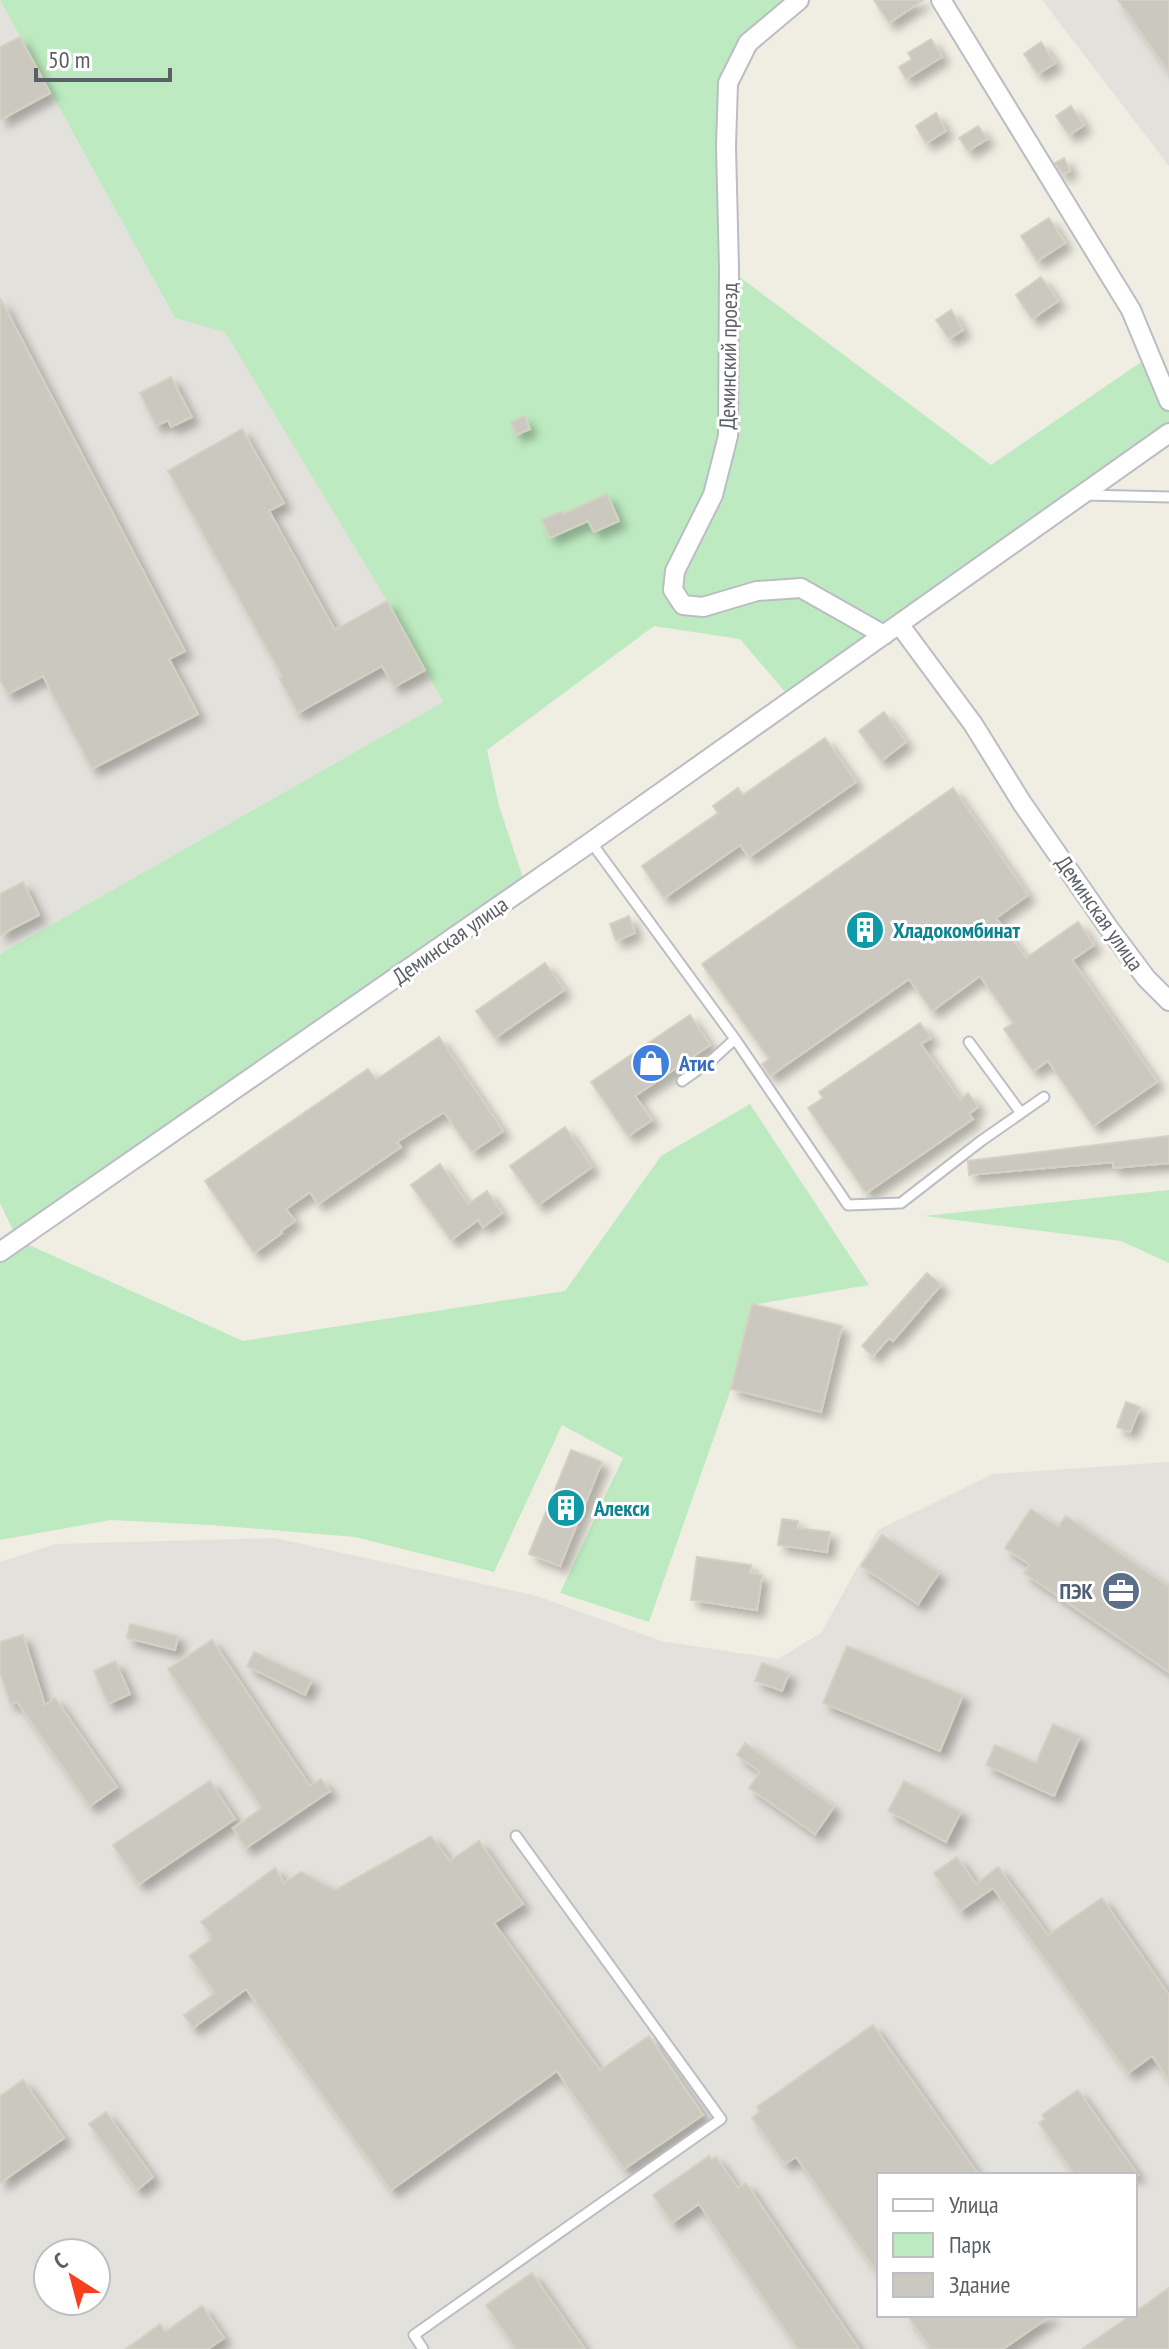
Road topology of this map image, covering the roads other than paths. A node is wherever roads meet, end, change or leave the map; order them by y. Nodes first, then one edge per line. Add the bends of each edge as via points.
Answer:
1 (799, 0) edge
2 (941, 0) edge
3 (1169, 401) edge
4 (1169, 433) edge
5 (1082, 495) junction
6 (1169, 497) edge
7 (892, 630) junction
8 (591, 842) junction
9 (1169, 1000) edge
10 (735, 1039) junction
11 (969, 1042) dead end
12 (682, 1081) dead end
13 (1044, 1097) dead end
14 (1021, 1113) junction
15 (0, 1252) edge
16 (516, 1836) dead end
17 (423, 2349) edge

1 - 7 street, Деминский проезд via 748,43 728,83 728,436 713,495 675,571 673,590 683,605 703,607 757,591 801,588
2 - 3 street via 1131,310
4 - 5 street, Деминская улица
5 - 6 lane
5 - 7 street, Деминская улица
7 - 8 street, Деминская улица
7 - 9 street, Деминская улица via 973,724 1108,927
8 - 10 lane
8 - 15 street, Деминская улица
10 - 12 lane
10 - 14 lane via 848,1205 901,1203
11 - 14 lane
13 - 14 lane
16 - 17 lane via 721,2119 414,2335

